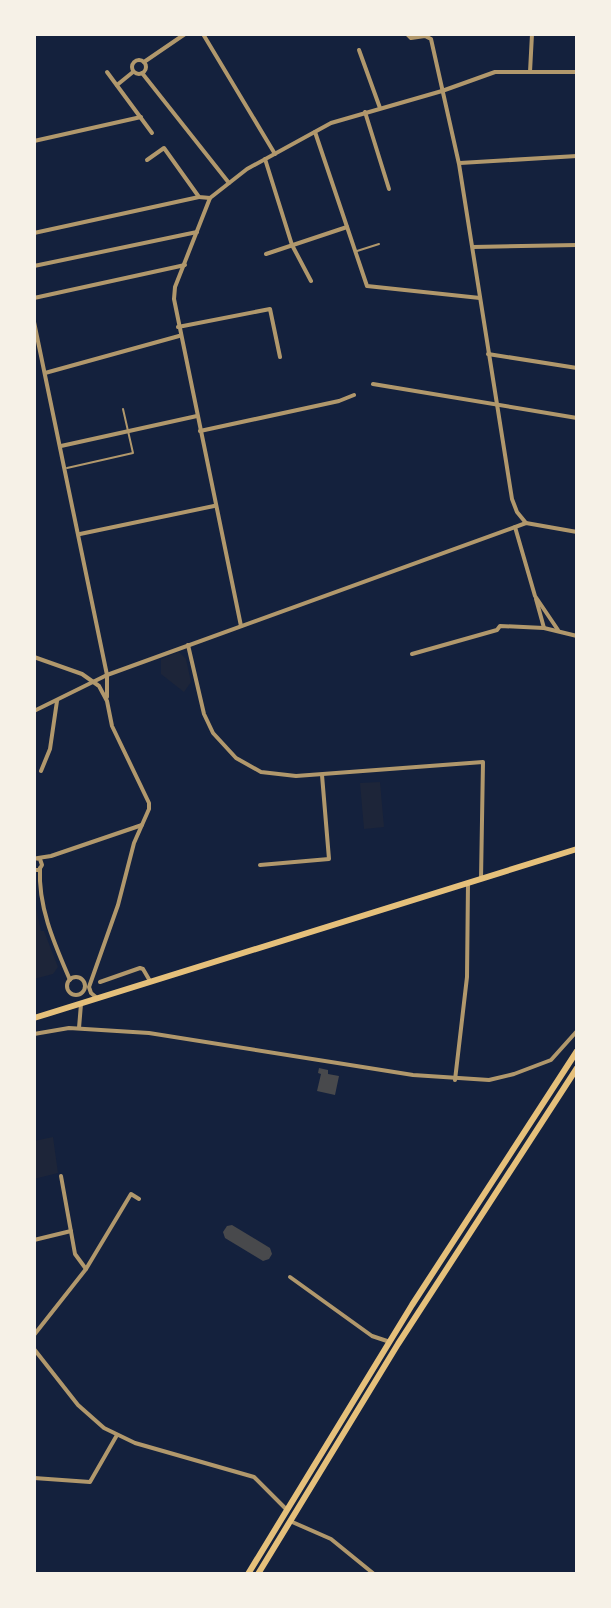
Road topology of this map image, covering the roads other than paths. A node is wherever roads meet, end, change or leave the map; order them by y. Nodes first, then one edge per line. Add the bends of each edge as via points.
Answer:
1 (185, 34) edge
2 (203, 34) edge
3 (407, 34) edge
4 (532, 34) edge
5 (359, 50) dead end
6 (144, 62) junction
7 (107, 72) dead end
8 (133, 72) junction
9 (530, 72) junction
10 (577, 72) edge
11 (142, 73) junction
12 (117, 85) junction
13 (442, 91) junction
14 (380, 108) junction
15 (365, 112) junction
16 (141, 117) junction
17 (315, 132) junction
18 (152, 133) dead end
19 (34, 141) edge
20 (275, 154) junction
21 (577, 156) edge
22 (265, 159) junction
23 (147, 160) dead end
24 (459, 164) junction
25 (229, 183) junction
26 (389, 189) dead end
27 (199, 197) junction
28 (210, 198) junction
29 (347, 227) junction
30 (197, 232) junction
31 (34, 233) edge
32 (379, 244) dead end
33 (292, 245) junction
34 (577, 245) edge
35 (473, 247) junction
36 (356, 252) junction
37 (266, 254) dead end
38 (185, 265) junction
39 (34, 266) edge
40 (311, 281) dead end
41 (34, 298) edge
42 (480, 298) junction
43 (34, 322) edge
44 (178, 327) junction
45 (35, 332) edge
46 (179, 336) junction
47 (488, 354) junction
48 (280, 357) dead end
49 (577, 368) edge
50 (45, 373) junction
51 (373, 384) dead end
52 (354, 395) dead end
53 (497, 405) junction
54 (123, 409) dead end
55 (197, 416) junction
56 (577, 418) edge
57 (128, 431) junction
58 (200, 431) junction
59 (61, 446) junction
60 (66, 468) junction
61 (215, 506) junction
62 (526, 523) junction
63 (515, 527) junction
64 (577, 532) edge
65 (80, 534) junction
66 (535, 596) junction
67 (241, 626) junction
68 (544, 628) junction
69 (560, 632) junction
70 (577, 636) edge
71 (188, 645) junction
72 (412, 654) dead end
73 (34, 657) edge
74 (107, 675) junction
75 (92, 681) junction
76 (57, 701) junction
77 (107, 701) junction
78 (34, 711) edge
79 (41, 771) dead end
80 (322, 774) junction
81 (142, 825) junction
82 (577, 849) edge
83 (51, 856) junction
84 (36, 858) edge
85 (260, 865) dead end
86 (38, 869) edge
87 (481, 879) junction
88 (468, 883) junction
89 (70, 980) junction
90 (150, 981) junction
91 (100, 982) dead end
92 (68, 989) junction
93 (99, 998) junction
94 (77, 1005) junction
95 (34, 1018) edge
96 (79, 1028) junction
97 (577, 1031) edge
98 (34, 1034) edge
99 (577, 1051) edge
100 (577, 1068) edge
101 (455, 1080) junction
102 (61, 1176) dead end
103 (139, 1199) dead end
104 (71, 1231) junction
105 (34, 1240) edge
106 (86, 1269) junction
107 (290, 1277) dead end
108 (34, 1335) edge
109 (390, 1342) junction
110 (34, 1349) edge
111 (117, 1435) junction
112 (34, 1478) edge
113 (286, 1509) junction
114 (290, 1521) junction
115 (248, 1574) edge
116 (258, 1574) edge
117 (374, 1574) edge

1 - 6 street
2 - 20 street
3 - 13 street via 430,38
4 - 9 street
5 - 14 street
6 - 8 street via 134,61
6 - 11 street
7 - 12 street
8 - 11 street
8 - 12 street
9 - 10 street
9 - 13 street via 495,72
11 - 25 street
12 - 16 street
13 - 14 street
13 - 24 street
14 - 15 street
15 - 17 street
15 - 26 street
16 - 18 street
16 - 19 street
17 - 20 street
17 - 29 street
20 - 22 street
21 - 24 street
22 - 25 street
22 - 33 street
23 - 27 street via 164,148
24 - 35 street
25 - 28 street
27 - 28 street
27 - 31 street
28 - 30 street
29 - 33 street
29 - 36 street
30 - 38 street
30 - 39 street
32 - 36 lane
33 - 37 street
33 - 40 street
34 - 35 street
35 - 42 street
36 - 42 street via 367,286
38 - 41 street
38 - 44 street via 174,293
42 - 47 street
43 - 45 street
44 - 46 street
44 - 48 street via 270,309
45 - 50 street
46 - 50 street
46 - 55 street
47 - 49 street
47 - 53 street
50 - 59 street
51 - 53 street
52 - 58 street
53 - 56 street
53 - 62 street via 512,499
54 - 57 lane
55 - 57 street
55 - 58 street
57 - 59 street
57 - 60 lane via 133,453
58 - 61 street
59 - 60 street
60 - 65 street
61 - 65 street
61 - 67 street
62 - 63 street
62 - 64 street
63 - 66 street
63 - 67 street
65 - 74 street
66 - 68 street
66 - 69 street
67 - 71 street
68 - 69 street
68 - 72 street via 500,626
69 - 70 street
71 - 74 street
71 - 80 street via 204,714 222,746 261,772 286,777
73 - 75 street
74 - 75 street
74 - 77 street
75 - 76 street
75 - 77 street
76 - 78 street
76 - 79 street
77 - 81 street via 112,726 149,803
80 - 85 street via 329,859
80 - 87 street via 483,762
81 - 83 street
81 - 93 street via 89,987
82 - 87 main road
83 - 84 street
83 - 86 street
84 - 86 street
86 - 89 street via 53,942
87 - 88 main road
88 - 90 main road
88 - 101 street via 467,977
89 - 92 street
89 - 92 street via 81,979 85,987 77,995
90 - 91 street via 140,968
90 - 93 main road
92 - 94 street
93 - 94 main road
94 - 95 main road
94 - 96 street
96 - 98 street
96 - 101 street via 149,1033
97 - 101 street via 551,1060 529,1069 489,1080
99 - 109 main road
100 - 114 main road
102 - 104 street
103 - 106 street via 131,1194
104 - 105 street
104 - 106 street via 75,1254
106 - 108 street
107 - 109 street via 372,1336
109 - 113 main road
110 - 111 street via 78,1405
111 - 112 street via 90,1482
111 - 113 street via 254,1477
113 - 115 main road
114 - 116 main road
114 - 117 street via 331,1539

